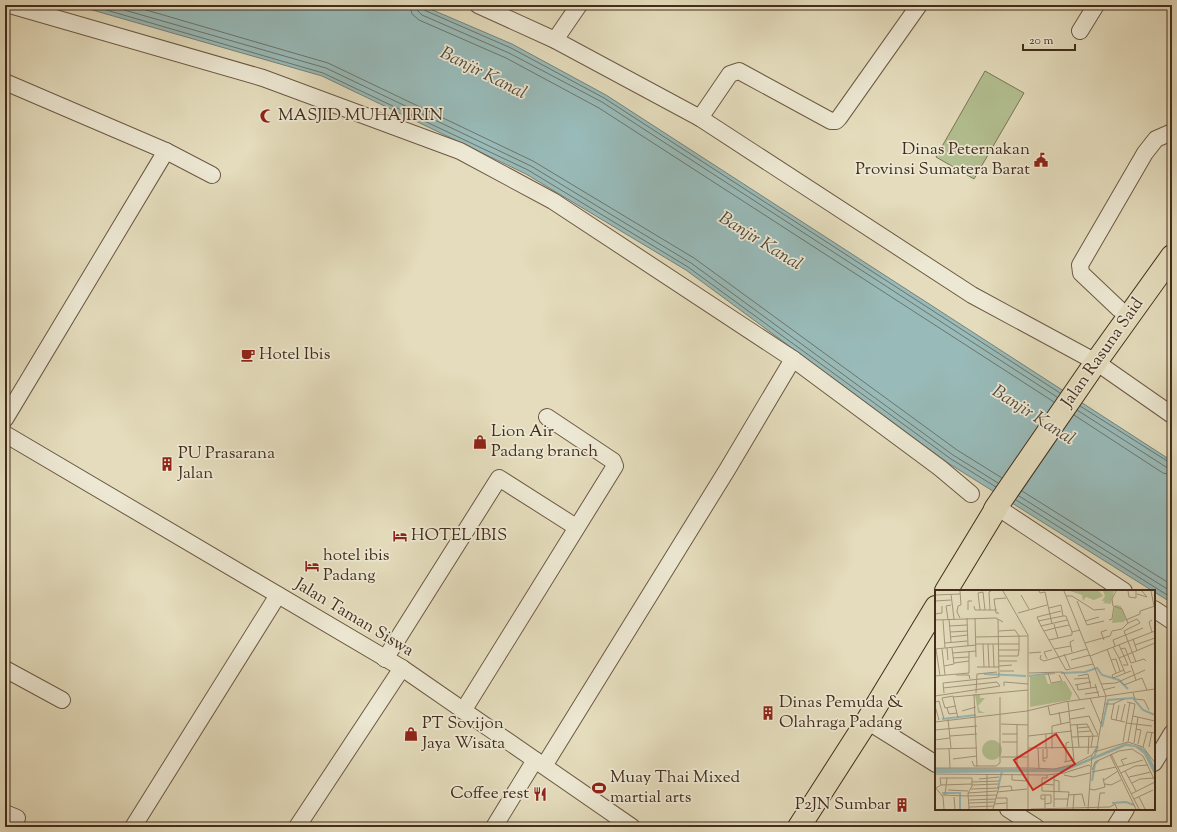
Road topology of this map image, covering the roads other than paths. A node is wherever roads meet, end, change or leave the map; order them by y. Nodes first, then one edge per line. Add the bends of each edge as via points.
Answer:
1 (10, 5) edge
2 (478, 5) edge
3 (579, 5) edge
4 (919, 5) edge
5 (1096, 5) edge
6 (1080, 31) dead end
7 (556, 40) junction
8 (5, 82) edge
9 (700, 118) junction
10 (1172, 132) edge
11 (166, 151) junction
12 (212, 175) dead end
13 (1171, 260) edge
14 (1119, 309) dead end
15 (793, 359) junction
16 (1093, 367) junction
17 (547, 416) dead end
18 (1172, 416) edge
19 (5, 419) edge
20 (5, 434) edge
21 (971, 494) dead end
22 (996, 508) junction
23 (576, 527) junction
24 (947, 590) edge
25 (1122, 590) edge
26 (278, 595) junction
27 (935, 610) edge
28 (1155, 611) edge
29 (1172, 621) edge
30 (385, 658) junction
31 (402, 668) junction
32 (5, 670) edge
33 (62, 700) dead end
34 (463, 711) junction
35 (868, 721) junction
36 (1172, 733) edge
37 (1155, 761) edge
38 (539, 763) junction
39 (935, 763) edge
40 (1010, 810) edge
41 (1125, 810) edge
42 (133, 827) edge
43 (297, 827) edge
44 (494, 827) edge
45 (632, 827) edge
46 (799, 827) edge
47 (1036, 827) edge
48 (1115, 827) edge

1 - 15 street via 263,78 460,151 552,201
2 - 7 street
3 - 7 street
4 - 9 street via 838,120 831,121 739,71 730,74
5 - 6 street
7 - 9 street
8 - 11 street
9 - 16 street via 972,295
10 - 14 street via 1156,139 1145,153 1080,265 1079,271 1084,277
11 - 12 street
11 - 19 street
13 - 16 main road, Jalan Rasuna Said
15 - 21 street
15 - 38 street via 727,470
16 - 18 street
16 - 22 main road, Jalan Rasuna Said
17 - 23 street via 615,464
20 - 26 street, Jalan Taman Siswa
22 - 24 main road, Jalan Rasuna Said
22 - 25 street
23 - 30 street via 498,478
23 - 34 street
26 - 30 street, Jalan Taman Siswa
26 - 42 street
27 - 35 main road
28 - 29 street
30 - 31 street, Jalan Taman Siswa
31 - 34 street, Jalan Taman Siswa
31 - 43 street
32 - 33 street
34 - 38 street, Jalan Taman Siswa
35 - 39 street
35 - 46 main road
36 - 37 street
38 - 44 street
38 - 45 street, Jalan Taman Siswa
40 - 47 street
41 - 48 street

